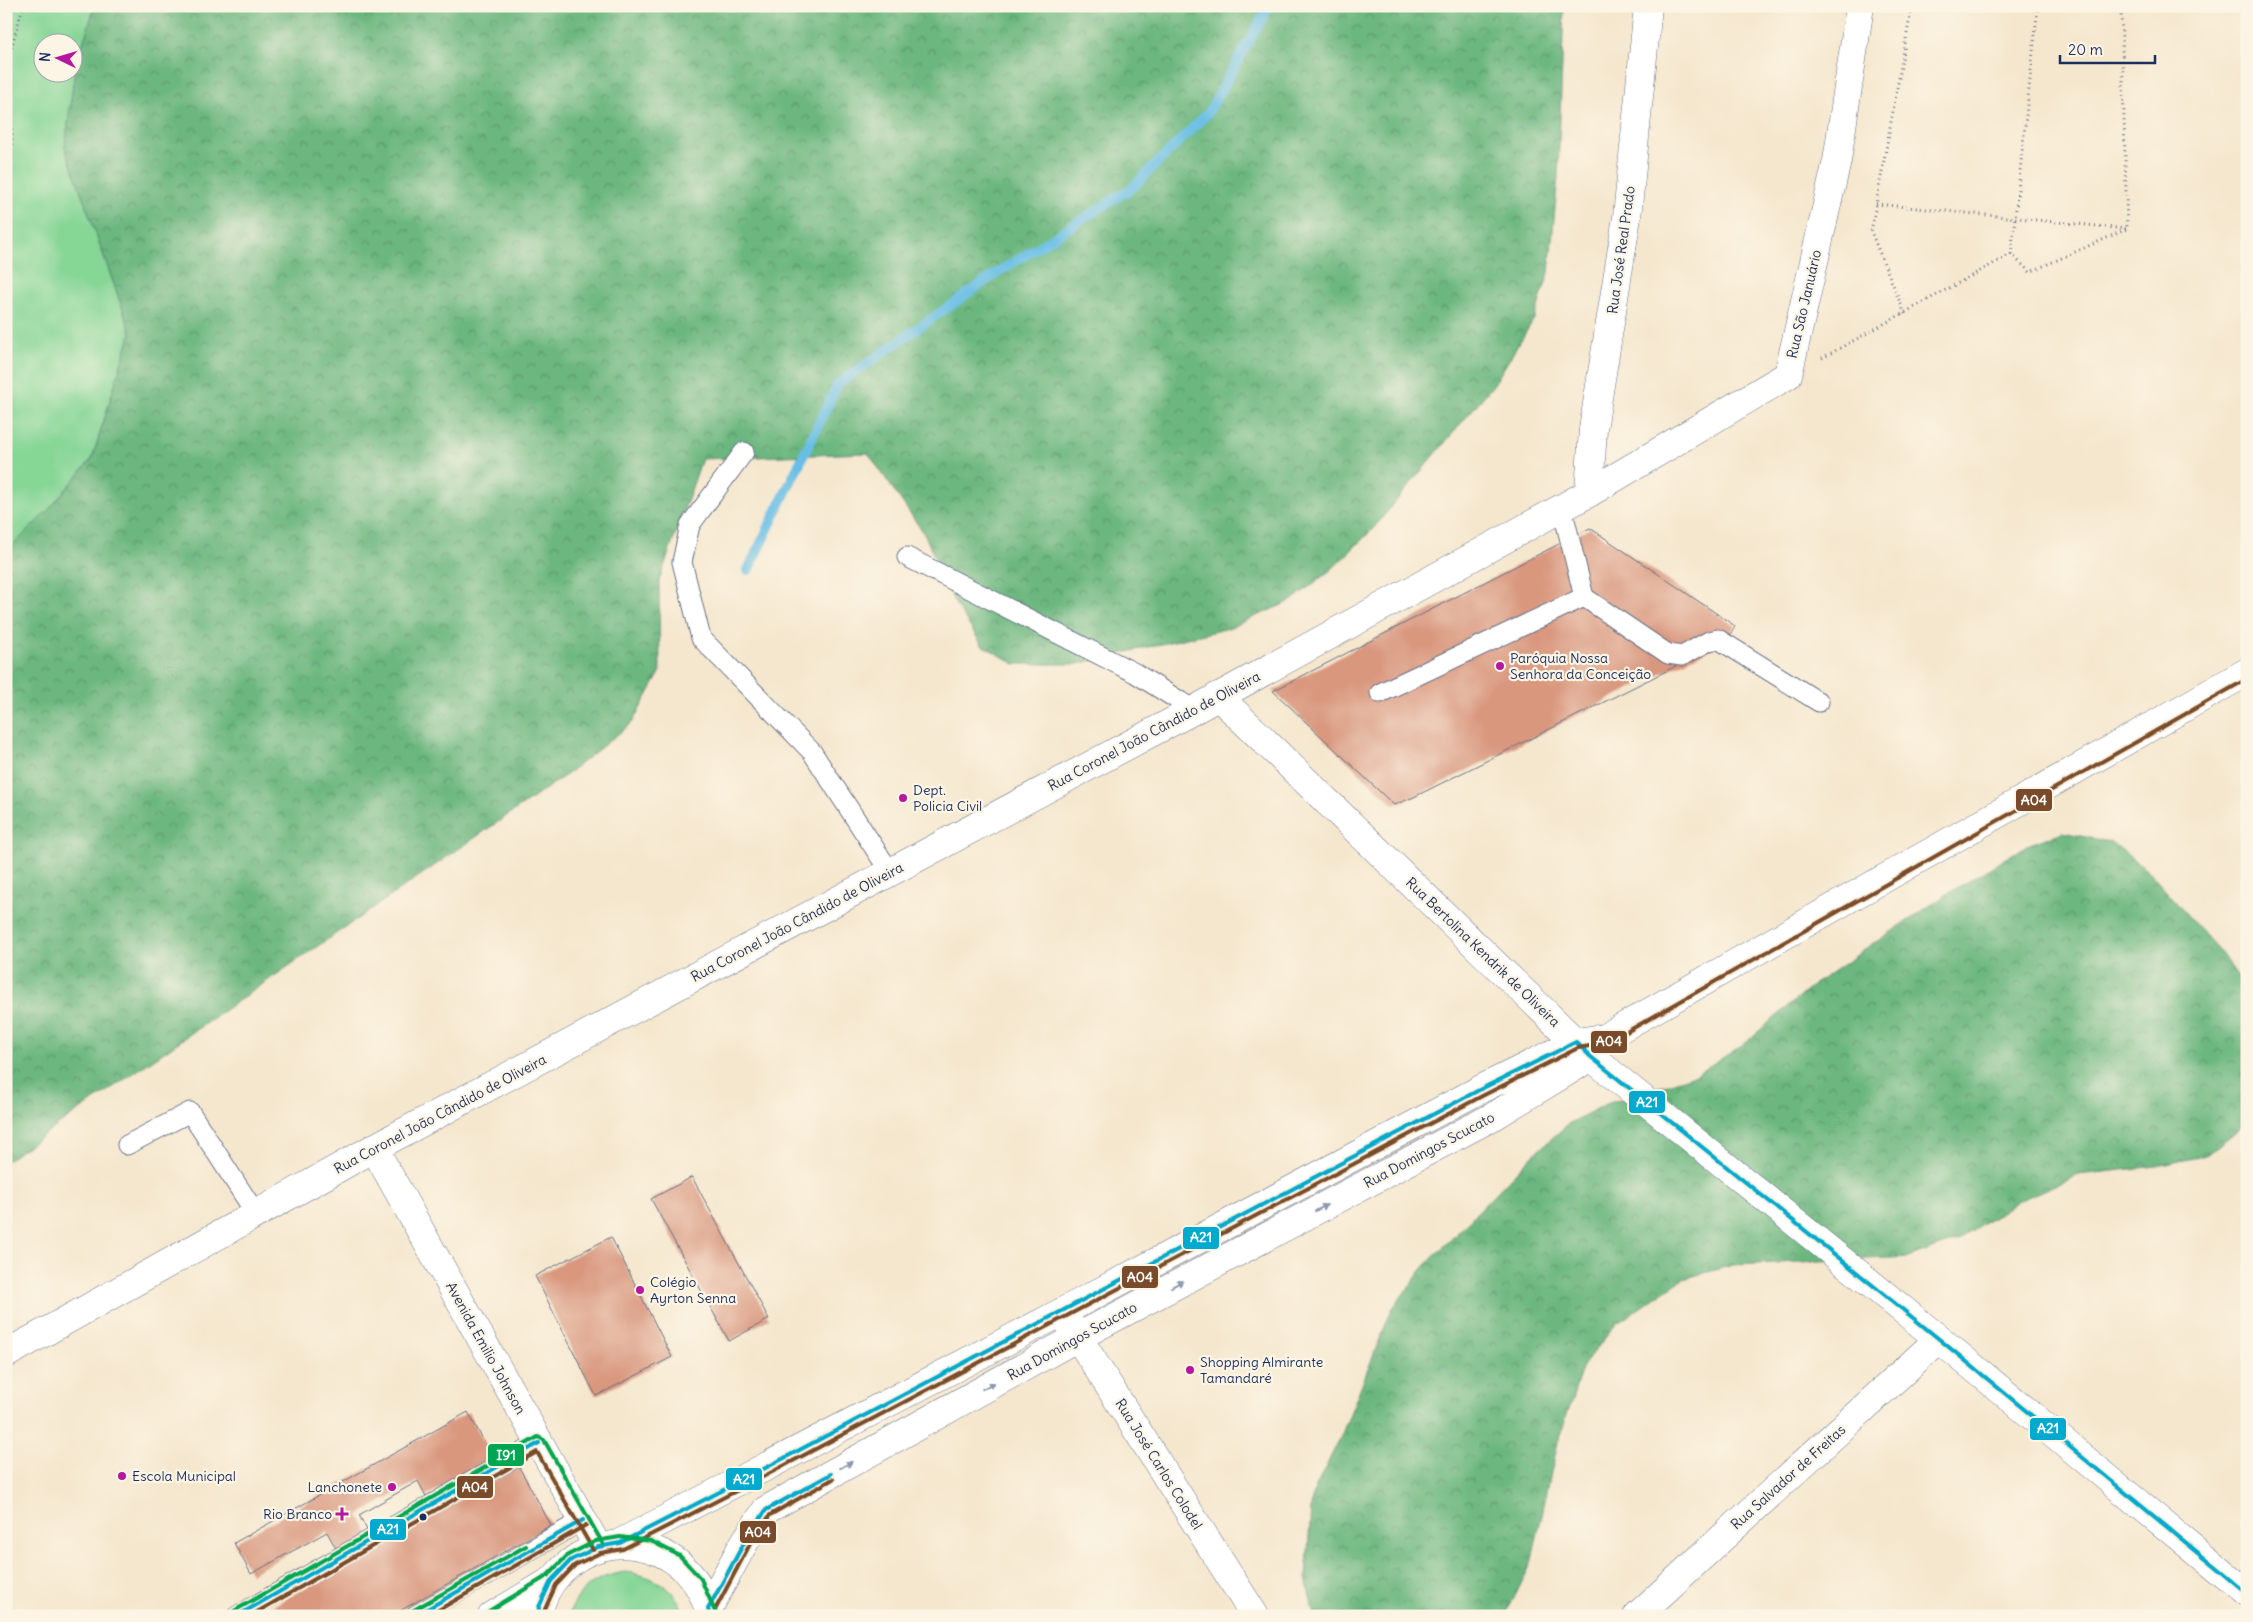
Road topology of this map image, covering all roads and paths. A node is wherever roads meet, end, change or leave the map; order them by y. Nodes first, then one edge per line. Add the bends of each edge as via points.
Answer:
1 (23, 6) edge
2 (1648, 6) edge
3 (1860, 6) edge
4 (1912, 6) edge
5 (2038, 6) edge
6 (2121, 6) edge
7 (6, 67) edge
8 (6, 74) edge
9 (1876, 204) junction
10 (2017, 218) junction
11 (2127, 229) junction
12 (2011, 254) junction
13 (6, 279) edge
14 (1905, 314) junction
15 (1788, 375) junction
16 (744, 452) dead end
17 (1589, 493) junction
18 (1562, 508) junction
19 (907, 557) dead end
20 (1584, 597) junction
21 (2247, 672) edge
22 (1380, 693) dead end
23 (1218, 696) junction
24 (1819, 702) dead end
25 (1194, 710) junction
26 (890, 872) junction
27 (1590, 1046) junction
28 (127, 1145) dead end
29 (374, 1148) junction
30 (256, 1214) junction
31 (1062, 1312) junction
32 (1078, 1336) junction
33 (1939, 1339) junction
34 (6, 1354) edge
35 (539, 1443) junction
36 (583, 1520) junction
37 (609, 1545) junction
38 (551, 1581) junction
39 (2247, 1593) edge
40 (709, 1612) edge
41 (237, 1616) edge
42 (415, 1616) edge
43 (492, 1616) edge
44 (538, 1616) edge
45 (1255, 1616) edge
46 (1636, 1616) edge

1 - 7 path
2 - 17 street, Rua José Real Prado via 1627,217 1593,429
3 - 15 street, Rua São Januário via 1837,161
4 - 9 path
5 - 10 path
6 - 11 path
8 - 13 path via 12,133
9 - 10 path
9 - 14 path via 1871,232
10 - 11 path
10 - 12 path
11 - 12 path via 2030,272
12 - 14 path
14 - 15 path
15 - 17 street, Rua São Januário
16 - 26 lane via 690,525 682,562 701,638 812,752
17 - 18 street, Rua Coronel João Cândido de Oliveira
18 - 20 lane
18 - 23 street, Rua Coronel João Cândido de Oliveira
19 - 25 lane via 1135,673
20 - 22 lane
20 - 24 lane via 1668,654 1682,656 1718,638
21 - 27 street, Rua Domingos Scucato
23 - 25 street, Rua Coronel João Cândido de Oliveira
23 - 27 street, Rua Bertolina Kendrik de Oliveira
25 - 26 street, Rua Coronel João Cândido de Oliveira
26 - 29 street, Rua Coronel João Cândido de Oliveira
27 - 31 street, Rua Domingos Scucato via 1481,1089
32 -> 27 street, Rua Domingos Scucato via 1494,1116
27 - 33 street, Rua Bertolina Kendrik de Oliveira
28 - 30 lane via 190,1112
29 - 30 street, Rua Coronel João Cândido de Oliveira
29 - 35 street, Avenida Emilio Johnson
30 - 34 street, Rua Coronel João Cândido de Oliveira
31 - 32 street, Rua José Carlos Colodel
31 - 37 street, Rua Domingos Scucato
40 -> 32 street, Rua Domingos Scucato via 744,1543 766,1510
32 - 45 street, Rua José Carlos Colodel
33 - 39 street, Rua Bertolina Kendrik de Oliveira
33 - 46 street, Rua Salvador de Freitas
35 - 36 street, Avenida Emilio Johnson
35 - 41 lane
36 - 37 street, Avenida Emilio Johnson
36 - 42 lane
37 - 38 street, Rua Domingos Scucato via 571,1560
37 - 40 street via 649,1547 676,1560 696,1582
38 - 43 street
38 - 44 street

